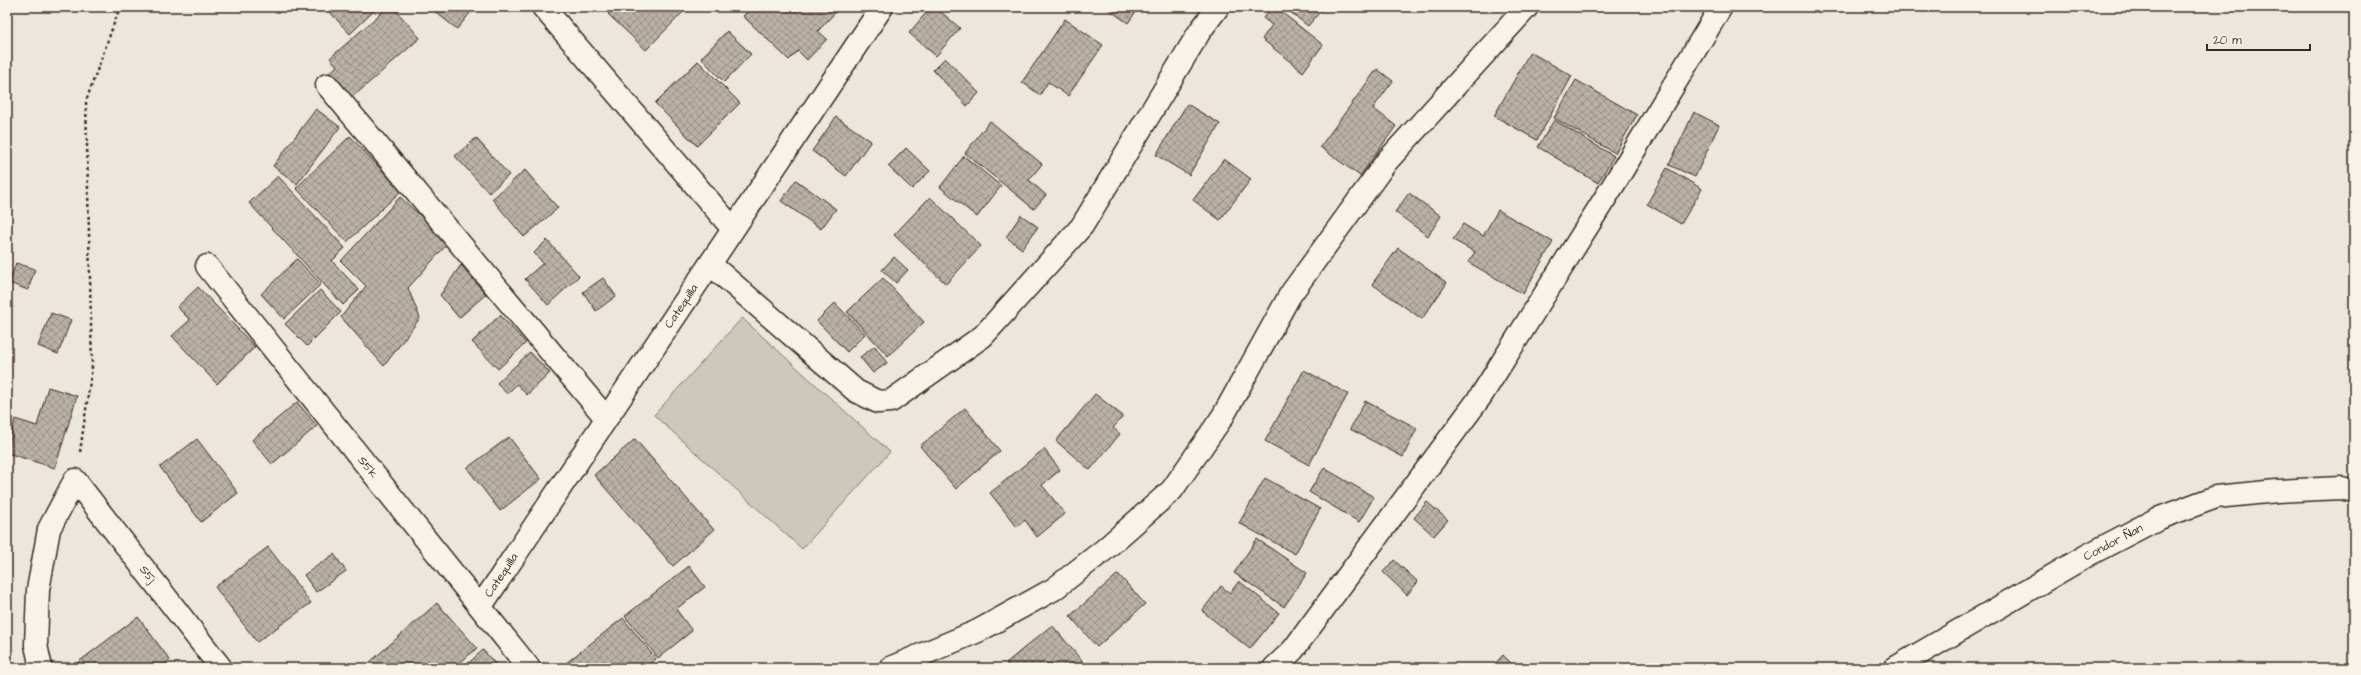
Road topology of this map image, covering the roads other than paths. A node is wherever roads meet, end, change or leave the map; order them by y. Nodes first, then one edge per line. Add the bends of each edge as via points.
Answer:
1 (543, 7) edge
2 (882, 7) edge
3 (1218, 7) edge
4 (1527, 7) edge
5 (1721, 7) edge
6 (327, 85) dead end
7 (733, 229) junction
8 (710, 264) junction
9 (207, 266) dead end
10 (606, 418) junction
11 (2354, 491) edge
12 (481, 606) junction
13 (41, 668) edge
14 (221, 668) edge
15 (529, 668) edge
16 (890, 668) edge
17 (1274, 668) edge
18 (1895, 668) edge

1 - 7 street
2 - 7 street, Catequilla
3 - 8 street via 1200,31 1082,226 983,336 891,401 878,402 856,391
4 - 16 street via 1387,161 1290,295 1223,416 1172,490 1104,550 1054,589 978,631
5 - 17 street via 1481,396 1293,650
6 - 10 street
7 - 8 street, Catequilla
8 - 10 street, Catequilla
9 - 12 street, S5k
10 - 12 street, Catequilla
11 - 18 street, Condor Ñan via 2341,488 2285,490 2216,497 2157,519 2088,555
12 - 15 street, S5k
13 - 14 street, S5j via 36,645 38,590 49,528 75,480

